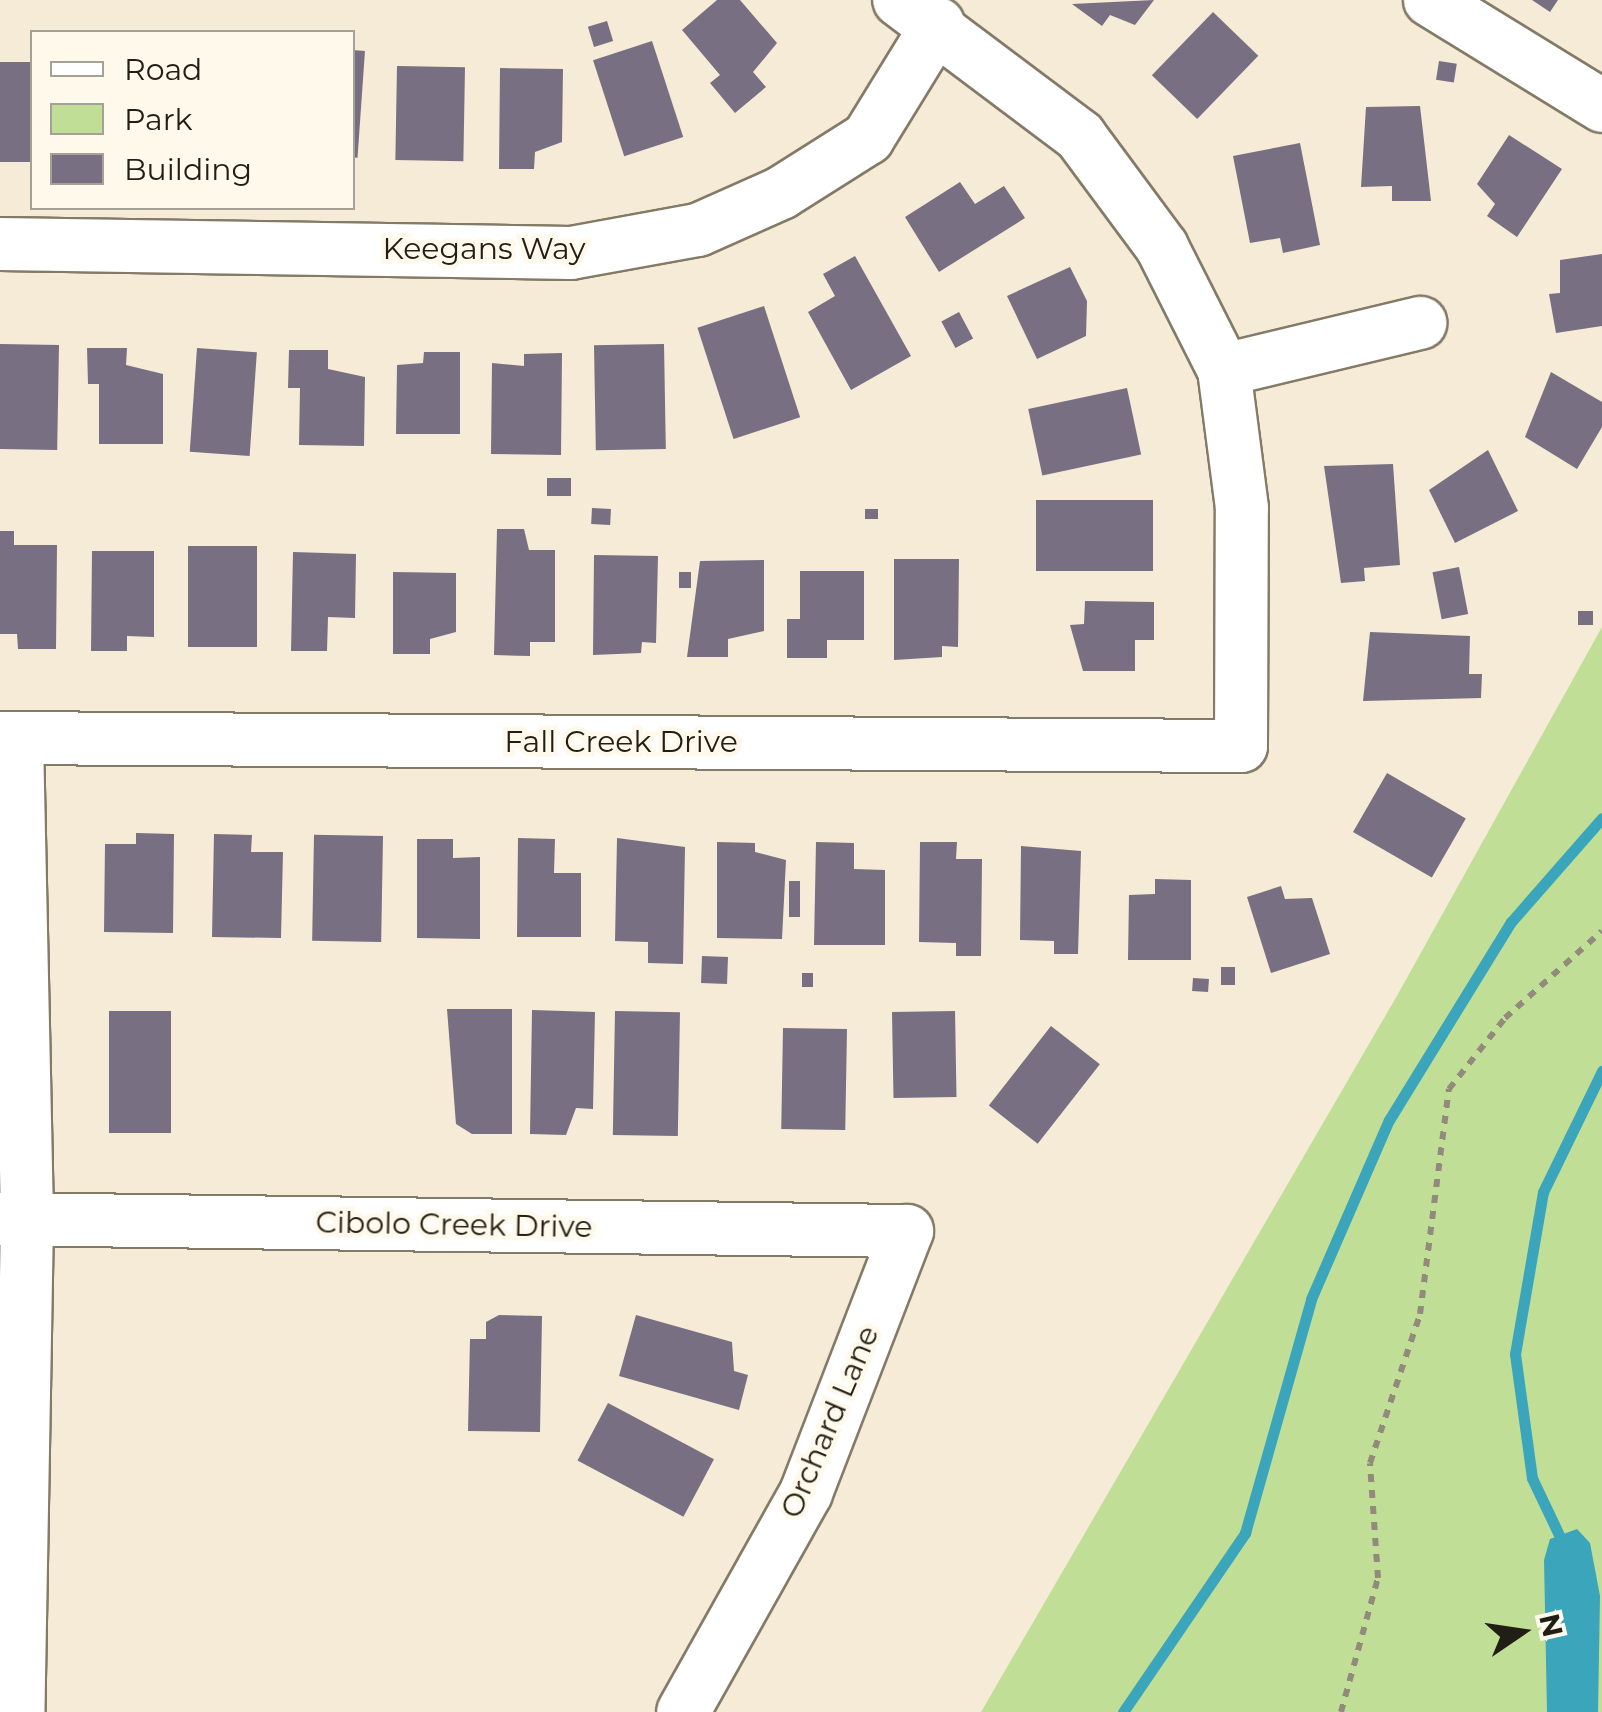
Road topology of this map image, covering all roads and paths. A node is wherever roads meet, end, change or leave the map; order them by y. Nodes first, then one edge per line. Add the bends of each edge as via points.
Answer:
1 (1430, 0) edge
2 (919, 12) edge
3 (1602, 106) edge
4 (0, 244) edge
5 (1420, 323) dead end
6 (1224, 370) junction
7 (9, 739) edge
8 (1602, 930) edge
9 (14, 1219) edge
10 (907, 1231) joint
11 (18, 1712) edge
12 (683, 1712) edge
13 (1340, 1712) edge

1 - 3 street
2 - 4 street, Keegans Way via 868,138 781,193 698,230 571,253
2 - 6 street via 1080,136 1162,247
5 - 6 street
6 - 7 street, Fall Creek Drive via 1242,508 1241,746
7 - 9 street
8 - 13 path via 1505,1018 1449,1089 1420,1314 1370,1462 1378,1578
9 - 10 street, Cibolo Creek Drive
9 - 11 street
10 - 12 street, Orchard Lane via 806,1493

